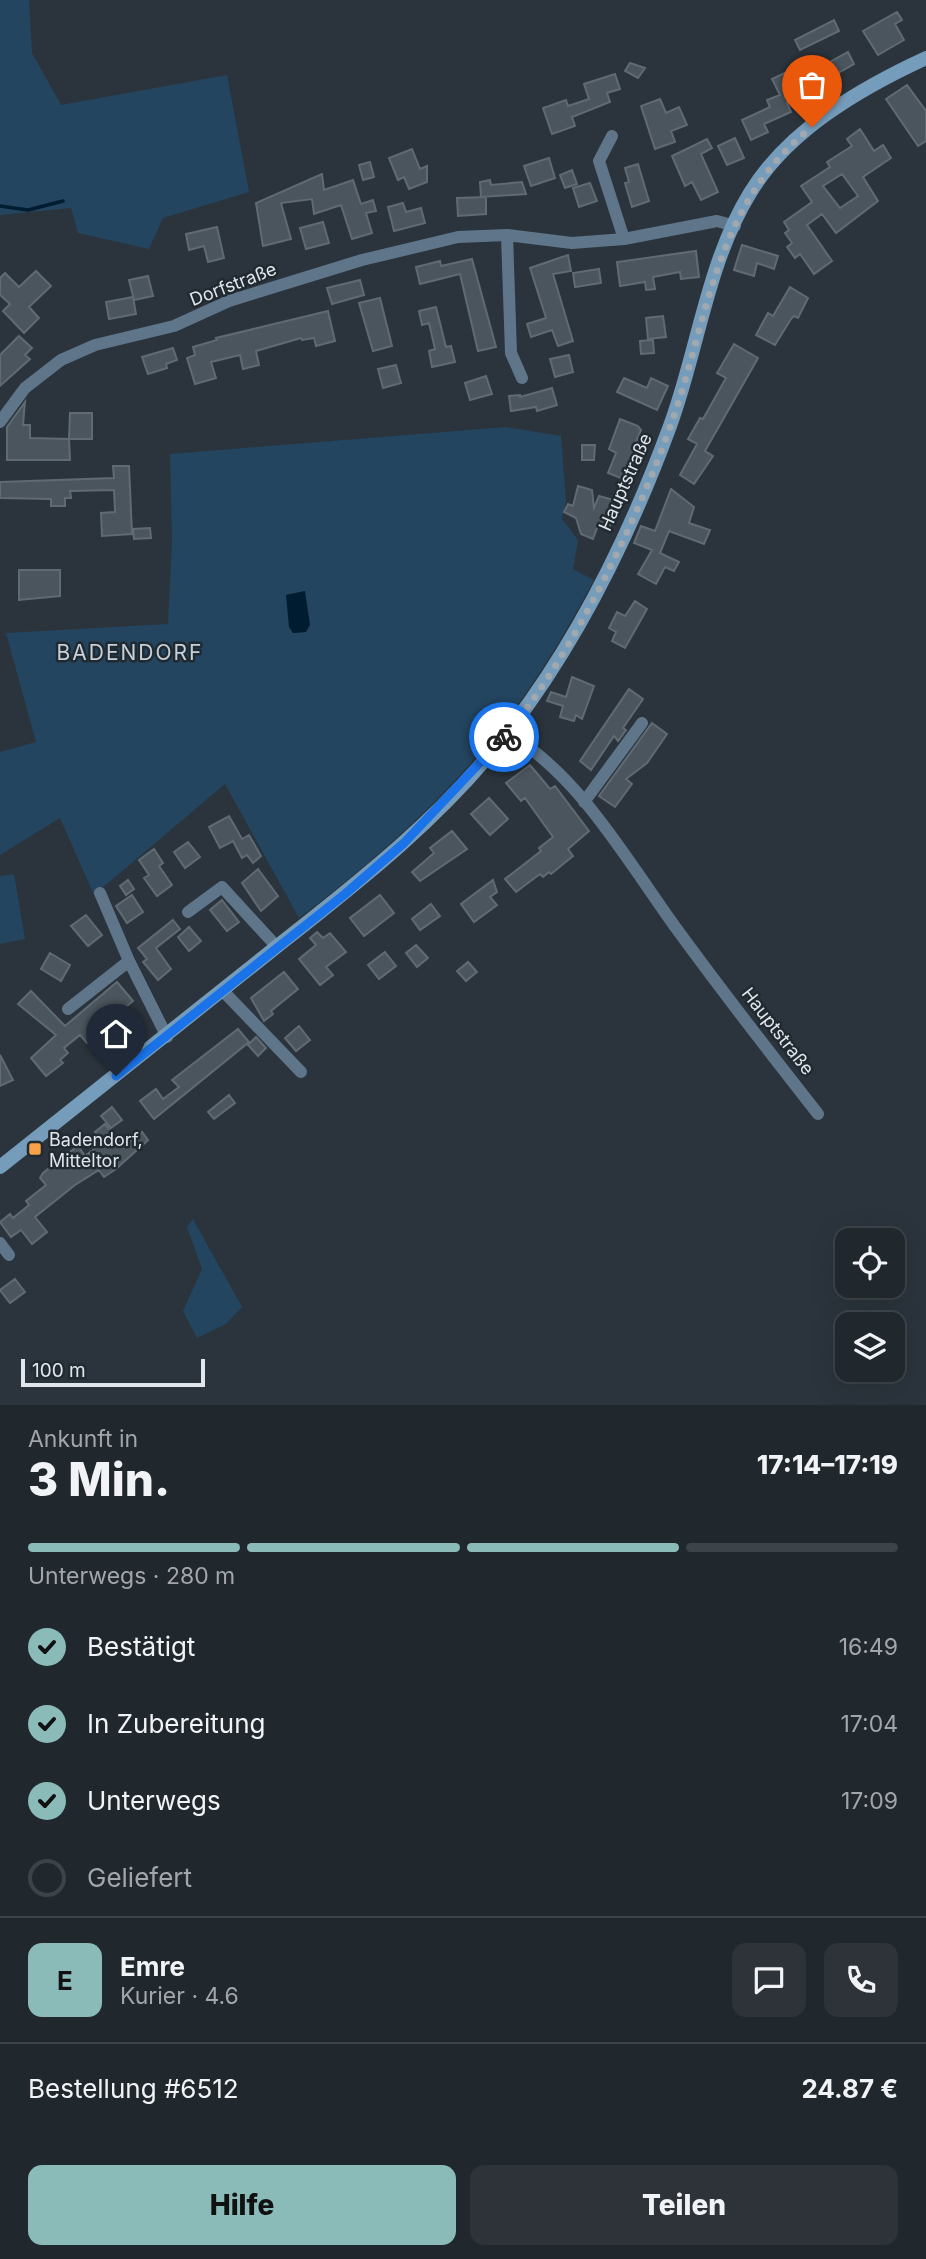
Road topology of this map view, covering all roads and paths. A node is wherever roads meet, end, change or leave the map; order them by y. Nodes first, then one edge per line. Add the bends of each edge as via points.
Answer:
1 (926, 58) edge
2 (612, 136) dead end
3 (735, 226) junction
4 (507, 235) junction
5 (624, 239) junction
6 (522, 379) dead end
7 (0, 422) edge
8 (642, 723) dead end
9 (507, 733) junction
10 (584, 802) junction
11 (100, 893) dead end
12 (188, 912) dead end
13 (277, 947) junction
14 (129, 961) junction
15 (223, 991) junction
16 (68, 1009) dead end
17 (167, 1037) junction
18 (301, 1072) dead end
19 (818, 1114) dead end
20 (0, 1167) edge
21 (0, 1243) edge
22 (9, 1255) dead end

1 - 3 main road, Hauptstraße via 859,93 798,138 751,191
2 - 5 street via 599,161
3 - 5 street, Dorfstraße via 717,221
3 - 9 main road, Hauptstraße via 654,468 573,634
4 - 5 street, Dorfstraße via 572,243
4 - 6 street via 511,353
4 - 7 street, Dorfstraße via 458,237 362,260 229,301 174,326 95,345 42,372
8 - 10 street
9 - 10 street, Hauptstraße via 552,765
9 - 13 main road, Hauptstraße via 404,843
10 - 19 street, Hauptstraße
11 - 14 street
12 - 13 street via 222,887
13 - 15 main road, Hauptstraße
14 - 16 street
14 - 17 street
15 - 17 main road, Hauptstraße
15 - 18 street
17 - 20 main road, Hauptstraße
21 - 22 street

